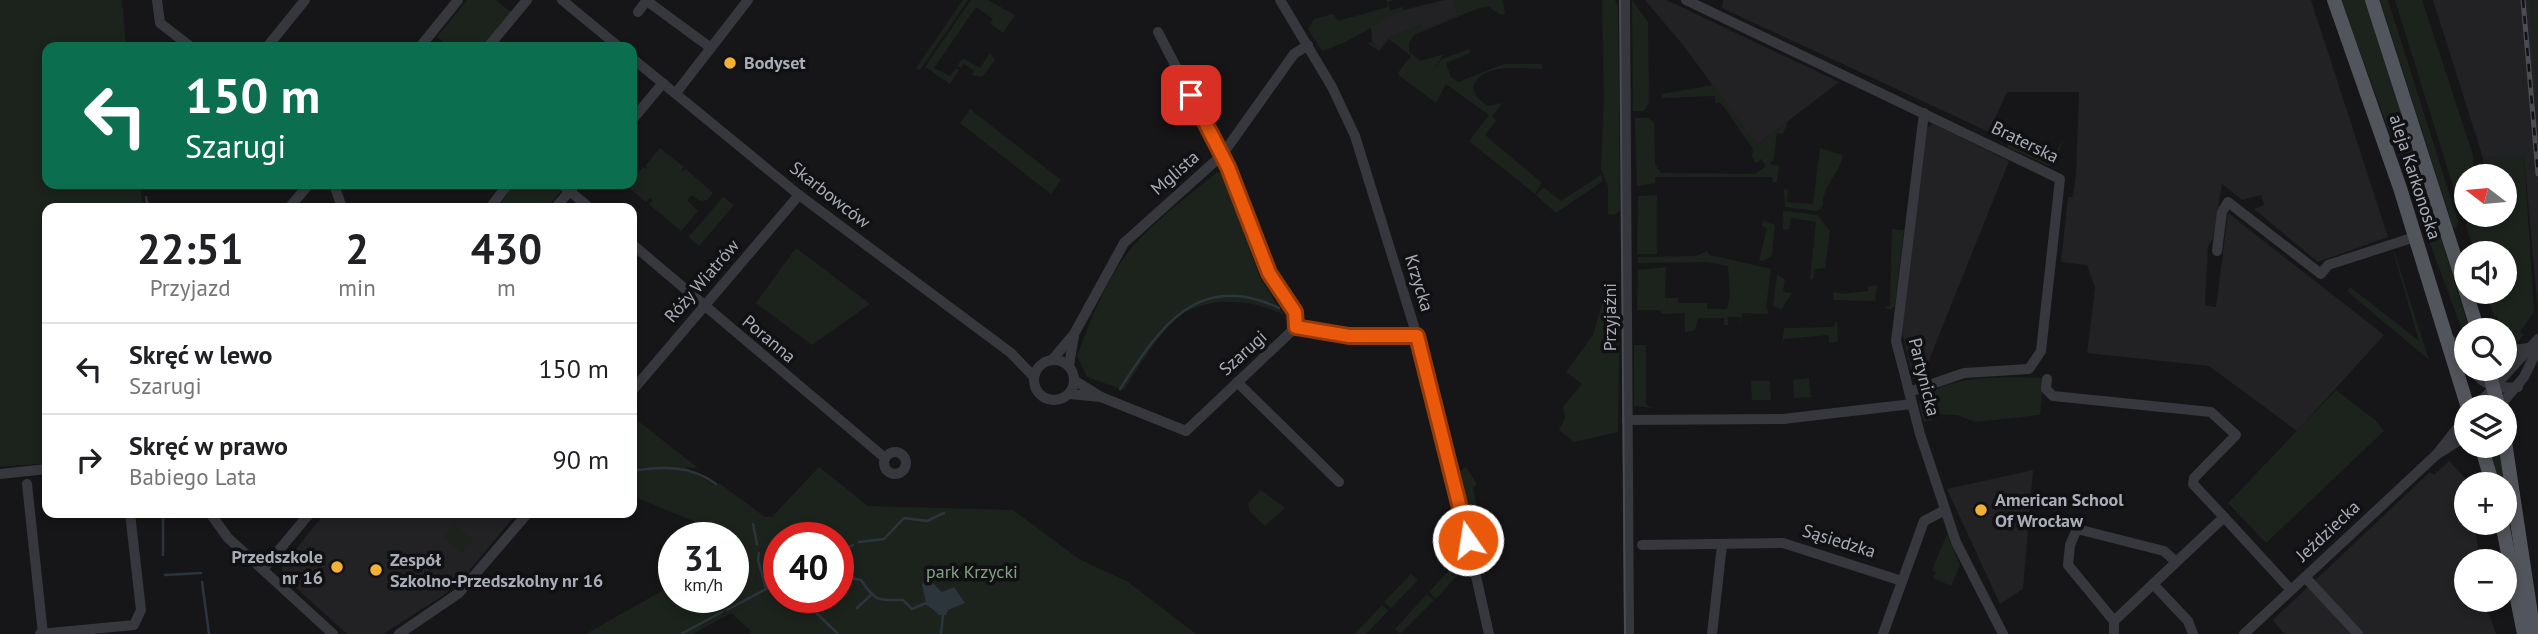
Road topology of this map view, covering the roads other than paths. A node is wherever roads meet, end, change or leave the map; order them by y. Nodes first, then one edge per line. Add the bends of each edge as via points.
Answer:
1 (157, 0) edge
2 (305, 0) edge
3 (458, 0) edge
4 (527, 0) edge
5 (562, 0) edge
6 (647, 0) edge
7 (748, 0) edge
8 (1280, 0) edge
9 (1625, 0) edge
10 (1686, 0) edge
11 (2334, 0) edge
12 (2372, 0) edge
13 (1701, 3) edge
14 (638, 12) dead end
15 (1158, 32) dead end
16 (185, 42) edge
17 (271, 42) edge
18 (423, 42) edge
19 (492, 42) edge
20 (613, 42) edge
21 (1308, 45) junction
22 (711, 48) junction
23 (637, 62) edge
24 (663, 83) junction
25 (676, 93) junction
26 (1924, 113) junction
27 (637, 114) edge
28 (1222, 155) junction
29 (305, 189) edge
30 (572, 189) edge
31 (799, 195) junction
32 (293, 203) edge
33 (585, 203) edge
34 (2415, 237) junction
35 (637, 248) edge
36 (2217, 250) dead end
37 (2454, 255) edge
38 (704, 306) junction
39 (1296, 327) junction
40 (1074, 334) junction
41 (1417, 336) junction
42 (2447, 337) junction
43 (2538, 339) edge
44 (2454, 343) edge
45 (2533, 348) edge
46 (1011, 353) junction
47 (1047, 362) junction
48 (1069, 366) junction
49 (1034, 377) junction
50 (2047, 379) dead end
51 (1074, 380) junction
52 (2484, 381) edge
53 (2492, 381) edge
54 (1237, 382) junction
55 (637, 385) edge
56 (2494, 387) junction
57 (2518, 387) junction
58 (1069, 394) junction
59 (2464, 395) edge
60 (2487, 395) edge
61 (2496, 395) edge
62 (2511, 395) edge
63 (1101, 397) junction
64 (1910, 398) junction
65 (1627, 419) junction
66 (2454, 432) edge
67 (2454, 443) edge
68 (2436, 454) junction
69 (885, 458) dead end
70 (2508, 458) edge
71 (42, 470) edge
72 (0, 474) edge
73 (1339, 482) dead end
74 (27, 484) dead end
75 (1945, 510) junction
76 (2224, 517) junction
77 (131, 518) edge
78 (214, 518) edge
79 (306, 518) edge
80 (524, 518) edge
81 (2504, 535) edge
82 (1642, 545) dead end
83 (1722, 545) junction
84 (2175, 561) junction
85 (264, 568) junction
86 (2305, 577) junction
87 (1902, 581) junction
88 (2153, 584) junction
89 (2291, 590) junction
90 (2114, 621) junction
91 (112, 631) edge
92 (42, 634) edge
93 (333, 634) edge
94 (400, 634) edge
95 (1489, 634) edge
96 (1631, 634) edge
97 (1712, 634) edge
98 (1883, 634) edge
99 (2003, 634) edge
100 (2114, 634) edge
101 (2193, 634) edge
102 (2244, 634) edge
103 (2358, 634) edge
104 (2524, 634) edge
105 (2535, 634) edge

1 - 16 street via 160,23
2 - 17 street
3 - 18 street
4 - 19 street
5 - 20 street
6 - 14 street
6 - 22 street
7 - 22 street
8 - 21 street, Krzycka
9 - 65 street, Przyjaźni
10 - 13 street, Braterska
11 - 34 main road, aleja Karkonoska
12 - 37 main road, aleja Karkonoska
13 - 26 street, Braterska
15 - 28 street
21 - 28 street, Mglista via 1294,54
21 - 41 street, Krzycka via 1354,132
22 - 25 street
23 - 24 street, Skarbowców
24 - 25 street, Skarbowców
24 - 27 street
25 - 31 street, Skarbowców
26 - 64 street, Partynicka via 1895,335
26 - 64 street, Braterska via 2054,174 2060,185 2041,351 2035,363 2017,371 1964,373
28 - 39 street via 1269,273 1295,312
28 - 40 street, Mglista via 1124,243
29 - 32 street
30 - 33 street
31 - 38 street, Róży Wiatrów
31 - 46 street, Skarbowców
34 - 36 street via 2328,265 2321,274 2228,202 2222,212
34 - 42 main road, aleja Karkonoska
35 - 38 street, Poranna
38 - 55 street, Róży Wiatrów
38 - 69 street, Poranna
39 - 41 street via 1349,336
39 - 54 street, Szarugi
40 - 47 street, Mglista
40 - 48 street, Mglista
41 - 95 street, Krzycka
42 - 44 street
42 - 59 main road, aleja Karkonoska
43 - 45 street
45 - 56 street
45 - 57 street
46 - 47 street, Skarbowców
46 - 49 street, Skarbowców
47 - 48 street
47 - 49 street
48 - 51 street
49 - 58 street via 1037,390 1047,399
50 - 76 street via 2046,389 2053,396 2211,412 2236,435 2193,484
51 - 58 street
51 - 63 street
52 - 56 street
53 - 56 main road
54 - 63 street, Szarugi via 1186,431
54 - 73 street
56 - 57 street
56 - 60 street
56 - 61 main road
57 - 62 street
58 - 63 street
64 - 65 street via 1783,419
64 - 75 street, Partynicka
65 - 96 street, Przyjaźni
66 - 68 street, Jeździecka
67 - 68 street, Jeździecka
68 - 86 street, Jeździecka
70 - 105 main road
71 - 72 street
74 - 92 street
75 - 87 street via 1924,521
75 - 99 street, Partynicka via 1956,542
76 - 84 street
76 - 89 street
77 - 91 street via 141,610 134,625
78 - 85 street via 228,538
79 - 85 street
80 - 94 street via 459,593
81 - 104 main road
82 - 83 street, Sąsiedzka
83 - 87 street, Sąsiedzka via 1790,544
83 - 97 street
84 - 88 street
84 - 90 street via 2164,551 2077,529 2068,565
85 - 93 street
86 - 89 street, Jeździecka
86 - 103 street
87 - 98 street
88 - 90 street
88 - 101 street via 2188,621
89 - 102 street, Jeździecka
90 - 100 street
91 - 92 street

